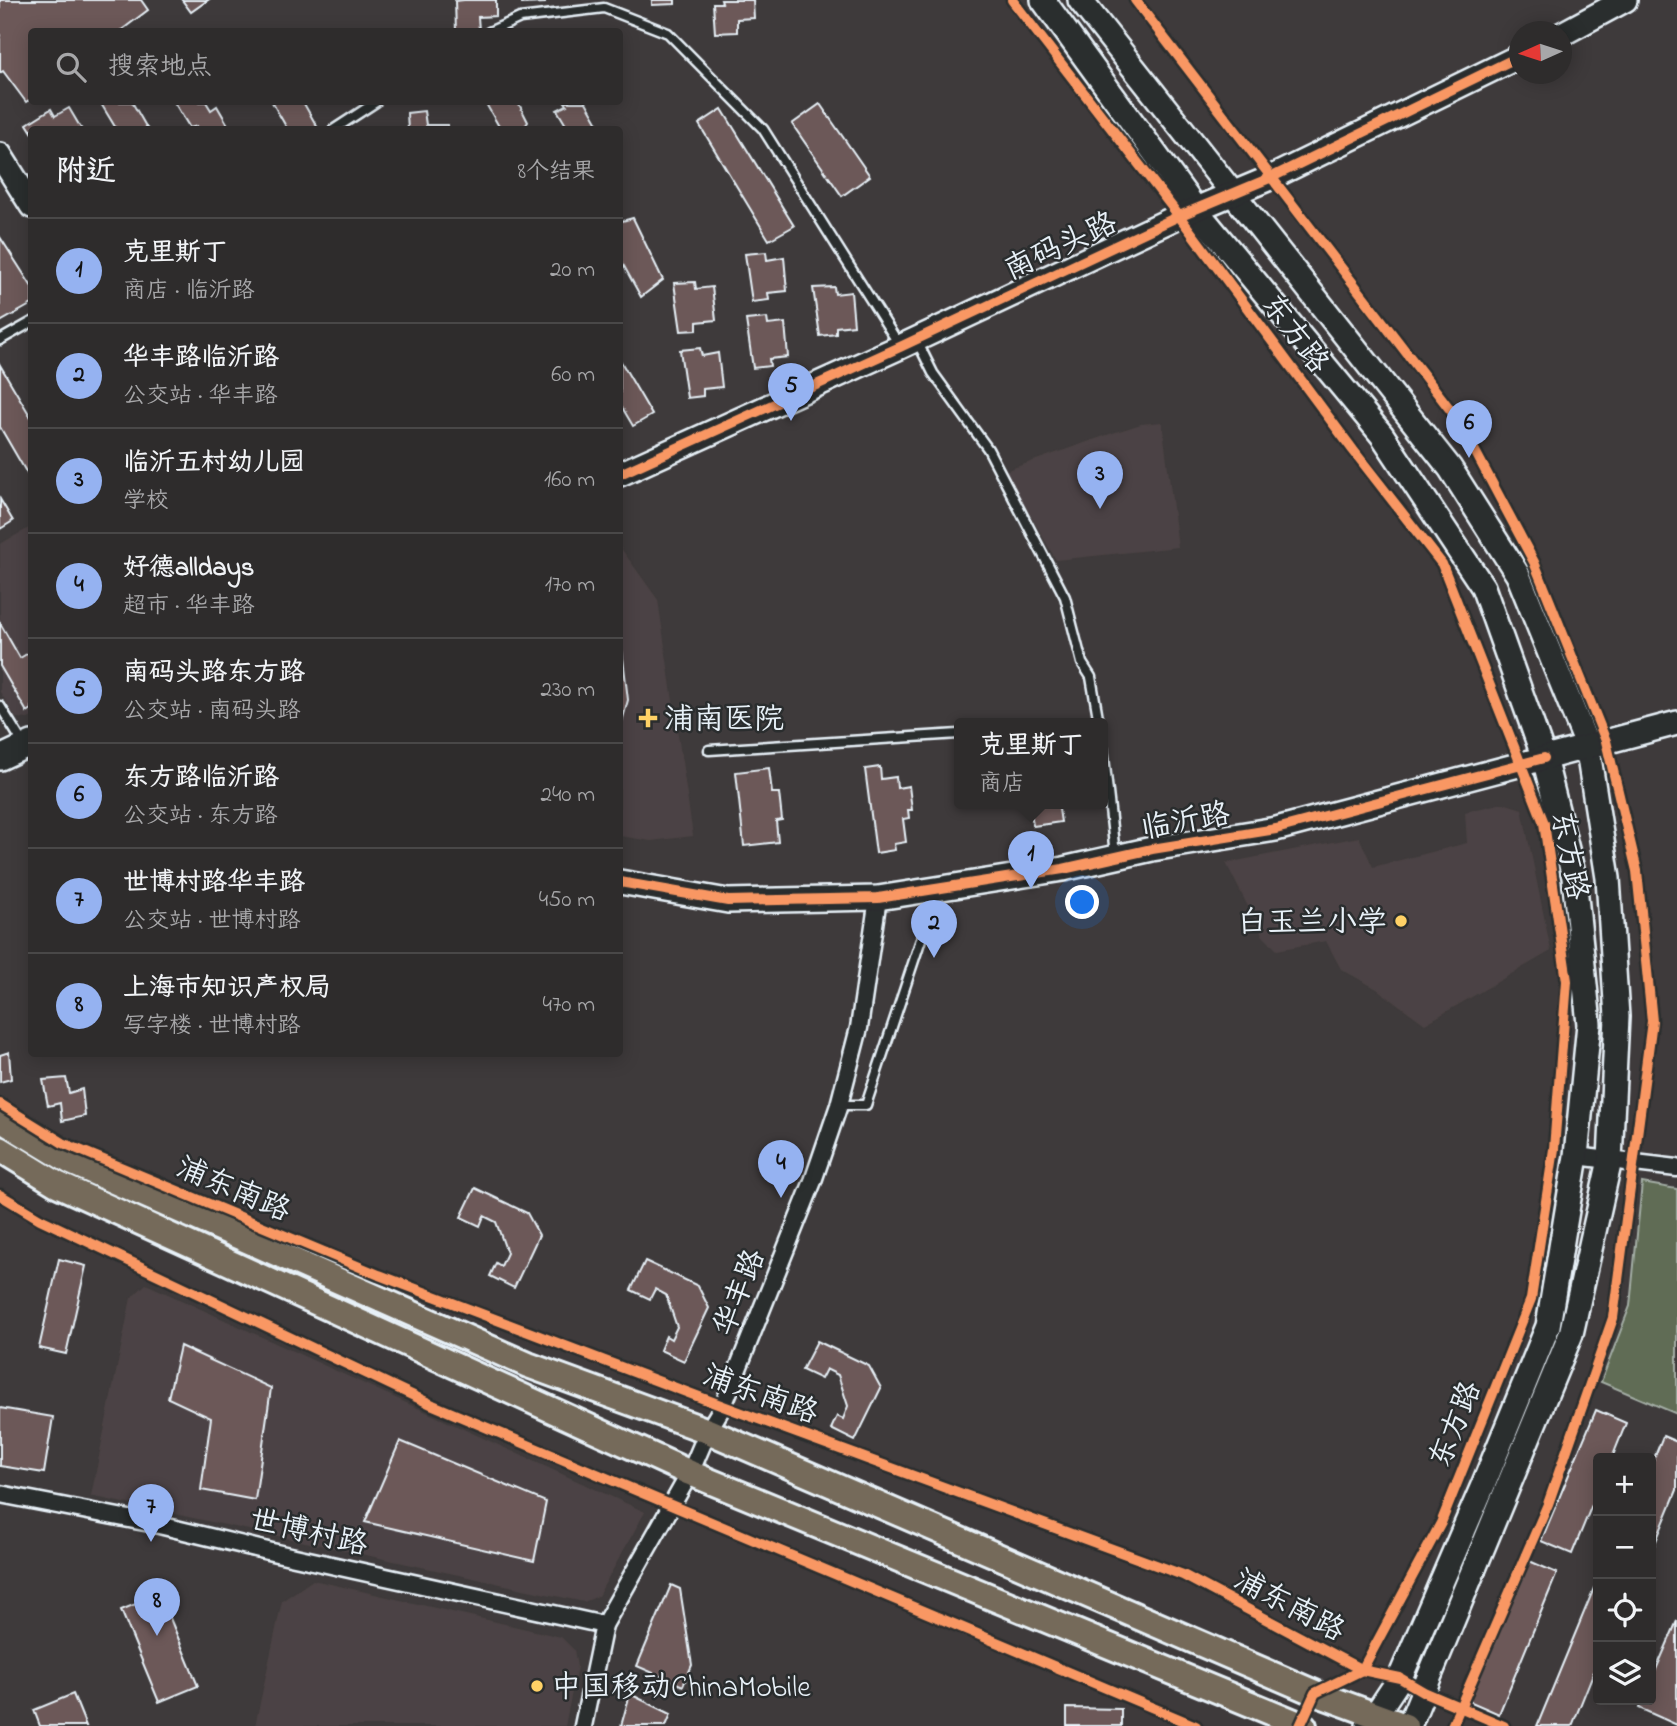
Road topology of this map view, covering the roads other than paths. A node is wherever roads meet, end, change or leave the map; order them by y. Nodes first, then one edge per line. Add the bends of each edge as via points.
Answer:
1 (1043, 0) edge
2 (1080, 0) edge
3 (1625, 0) edge
4 (498, 28) edge
5 (1572, 29) edge
6 (1509, 61) edge
7 (371, 105) edge
8 (339, 126) edge
9 (0, 155) edge
10 (1234, 194) junction
11 (28, 200) edge
12 (1196, 211) junction
13 (28, 324) edge
14 (0, 340) edge
15 (909, 343) junction
16 (623, 473) edge
17 (0, 706) edge
18 (1098, 718) edge
19 (1677, 723) edge
20 (954, 734) edge
21 (28, 745) edge
22 (1587, 745) junction
23 (709, 750) dead end
24 (0, 758) edge
25 (1544, 758) junction
26 (1108, 790) edge
27 (1116, 857) junction
28 (623, 883) edge
29 (937, 888) junction
30 (878, 898) junction
31 (839, 1105) junction
32 (0, 1119) edge
33 (0, 1149) edge
34 (1576, 1156) junction
35 (1610, 1160) junction
36 (1677, 1168) edge
37 (708, 1431) junction
38 (690, 1473) junction
39 (0, 1494) edge
40 (604, 1625) junction
41 (1372, 1720) edge
42 (583, 1726) edge
43 (1304, 1726) edge
44 (1407, 1726) edge

1 - 12 main road, 东方路
2 - 10 main road, 东方路
3 - 5 main road
4 - 15 lane via 520,18 604,8 668,33 762,130
6 - 10 main road, 南码头路
7 - 8 lane
9 - 11 main road
10 - 12 main road, 南码头路
10 - 22 main road, 东方路 via 1450,468 1518,575
12 - 15 main road, 南码头路
12 - 25 main road, 东方路 via 1382,435 1483,587
13 - 14 lane
15 - 16 main road, 南码头路
15 - 18 lane via 988,449 1065,597 1082,663 1091,677
17 - 21 lane
19 - 22 main road, 临沂路
20 - 23 lane
21 - 24 main road
22 - 25 main road, 临沂路
22 - 35 main road, 东方路 via 1608,878 1616,1003
25 - 27 main road, 临沂路 via 1276,829
25 - 34 main road, 东方路 via 1574,877 1590,1024
26 - 27 lane
27 - 29 main road, 临沂路
28 - 30 main road, 临沂路 via 728,901
29 - 30 main road, 临沂路
29 - 31 lane via 866,1105
30 - 31 street, 华丰路 via 859,1028
31 - 37 street, 华丰路 via 723,1406
32 - 37 main road, 浦东南路 via 71,1162 528,1365
33 - 38 main road via 57,1184
34 - 35 street
34 - 41 main road, 东方路 via 1548,1326 1400,1678
35 - 36 street
35 - 44 main road, 东方路 via 1572,1334
37 - 38 street, 华丰路
37 - 41 main road, 浦东南路
38 - 40 street, 华丰路
38 - 43 main road
39 - 40 street, 世博村路 via 155,1524
40 - 42 street, 华丰路
41 - 44 main road, 浦东南路

